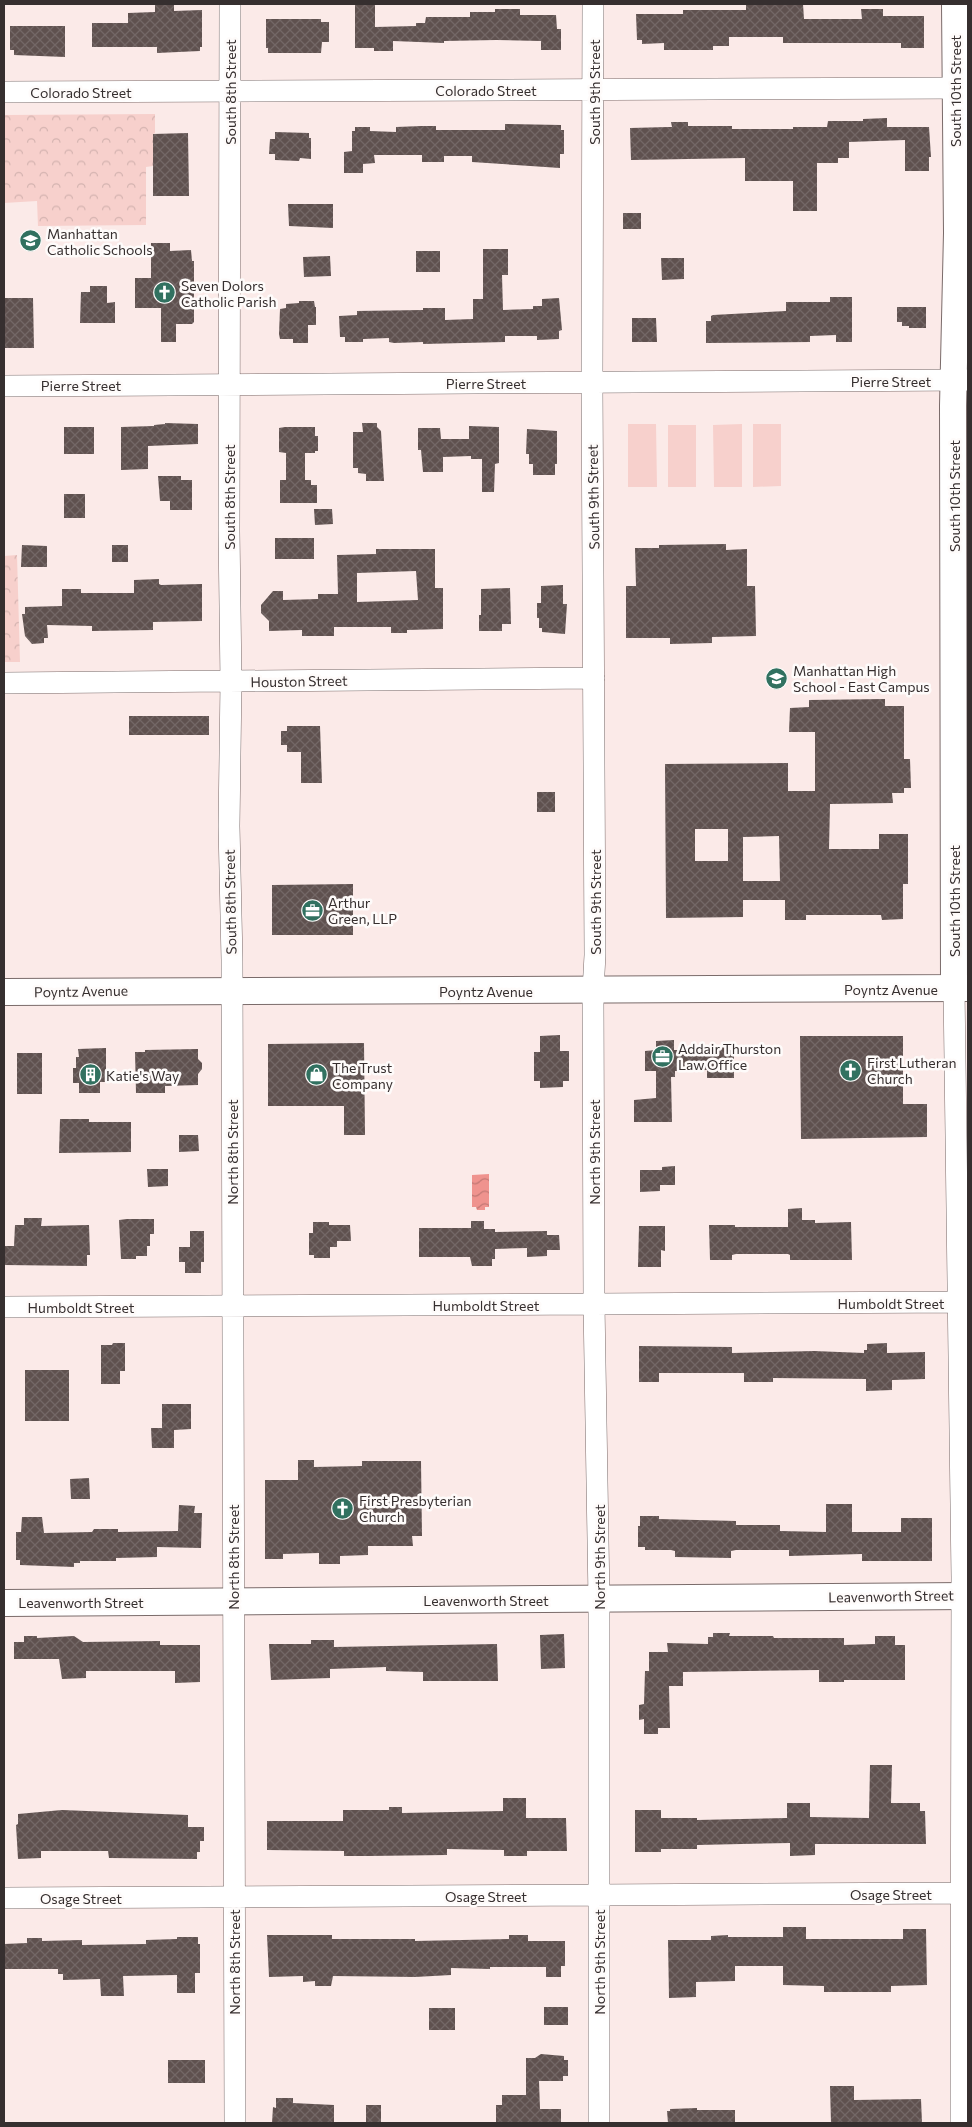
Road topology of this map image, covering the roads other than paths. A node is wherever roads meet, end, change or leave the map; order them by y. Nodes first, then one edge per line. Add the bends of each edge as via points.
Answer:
1 (230, 4) edge
2 (593, 4) edge
3 (955, 4) edge
4 (962, 88) edge
5 (594, 90) junction
6 (4, 92) edge
7 (230, 92) junction
8 (961, 380) edge
9 (592, 382) junction
10 (229, 384) junction
11 (4, 386) edge
12 (594, 678) junction
13 (962, 679) edge
14 (231, 682) junction
15 (4, 683) edge
16 (961, 988) edge
17 (232, 990) junction
18 (593, 991) junction
19 (4, 992) edge
20 (964, 1303) edge
21 (594, 1304) junction
22 (232, 1306) junction
23 (4, 1308) edge
24 (965, 1596) edge
25 (599, 1599) junction
26 (233, 1601) junction
27 (4, 1603) edge
28 (965, 1893) edge
29 (599, 1895) junction
30 (234, 1897) junction
31 (4, 1898) edge
32 (235, 2123) edge
33 (599, 2123) edge
34 (961, 2123) edge

1 - 7 street, South 8th Street
2 - 5 street, South 9th Street
3 - 4 street, South 10th Street
4 - 5 street, Colorado Street
4 - 8 street, South 10th Street via 957,233
5 - 7 street, Colorado Street
5 - 9 street, South 9th Street
6 - 7 street, Colorado Street
7 - 10 street, South 8th Street
8 - 9 street, Pierre Street
8 - 13 street, South 10th Street
9 - 10 street, Pierre Street
9 - 12 street, South 9th Street
10 - 11 street, Pierre Street
10 - 14 street, South 8th Street
12 - 14 street, Houston Street
12 - 18 street, South 9th Street via 596,955
13 - 16 street, South 10th Street
14 - 15 street, Houston Street
14 - 17 street, South 8th Street
16 - 18 street, Poyntz Avenue
16 - 20 street
17 - 18 street, Poyntz Avenue
17 - 19 street, Poyntz Avenue
17 - 22 street, North 8th Street
18 - 21 street, North 9th Street
20 - 21 street, Humboldt Street
20 - 24 street
21 - 22 street, Humboldt Street
21 - 25 street, North 9th Street
22 - 23 street, Humboldt Street
22 - 26 street, North 8th Street
24 - 25 street, Leavenworth Street
24 - 28 street
25 - 26 street, Leavenworth Street
25 - 29 street, North 9th Street
26 - 27 street, Leavenworth Street
26 - 30 street, North 8th Street
28 - 29 street, Osage Street
28 - 34 street
29 - 30 street, Osage Street
29 - 33 street, North 9th Street
30 - 31 street, Osage Street
30 - 32 street, North 8th Street

